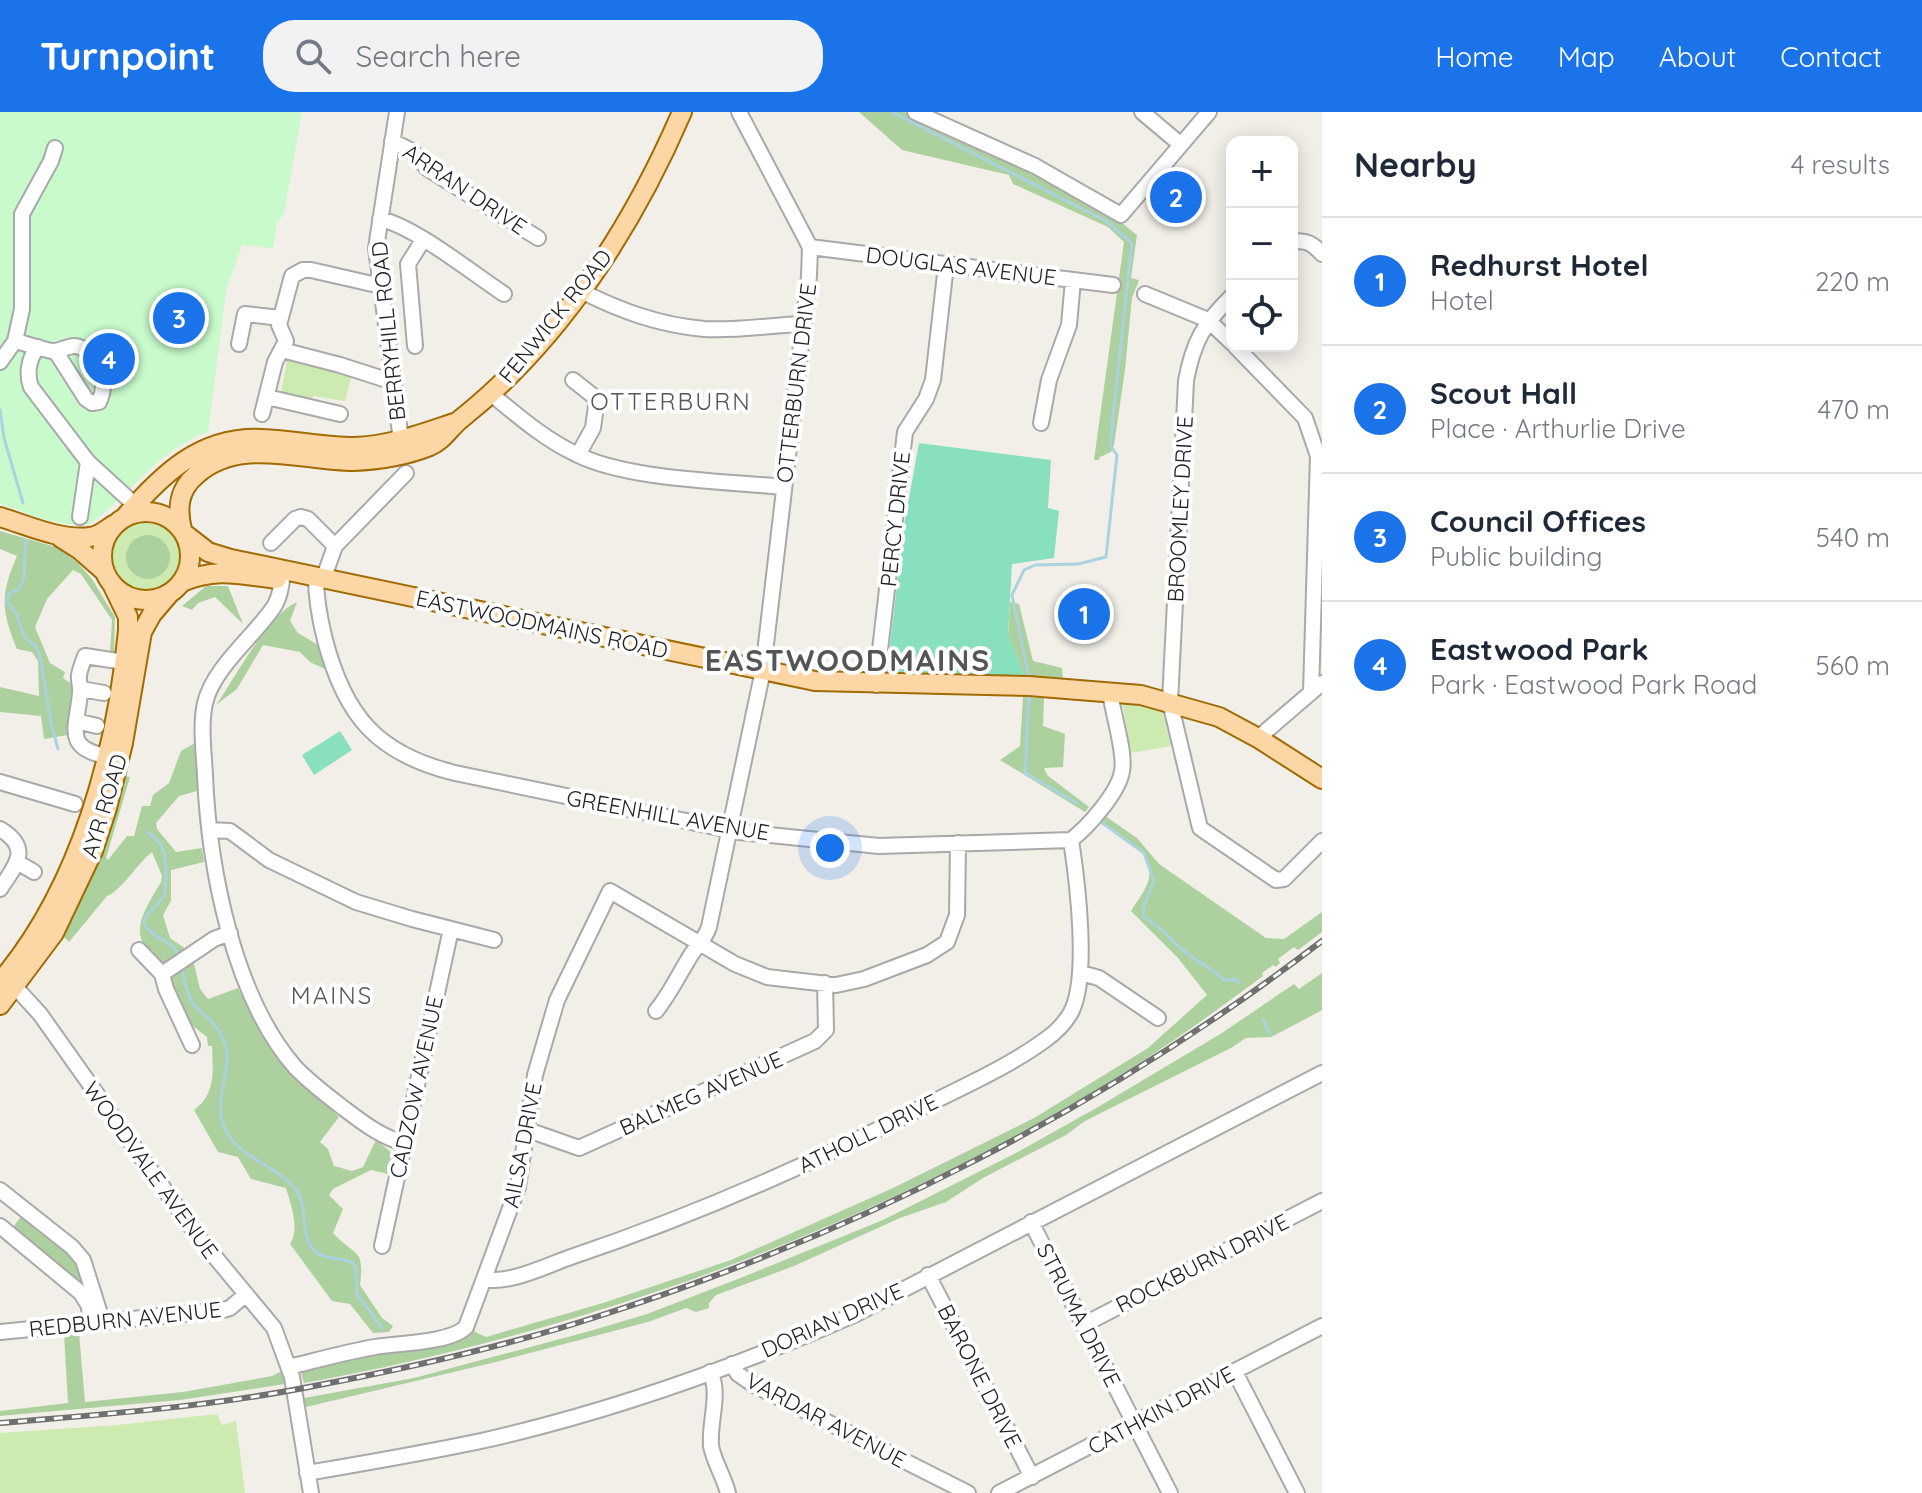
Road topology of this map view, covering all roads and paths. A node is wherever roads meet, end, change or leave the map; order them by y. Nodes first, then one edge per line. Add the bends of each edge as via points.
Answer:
1 (397, 112) edge
2 (682, 112) edge
3 (739, 112) edge
4 (915, 112) edge
5 (1142, 112) edge
6 (1209, 112) edge
7 (392, 141) junction
8 (1180, 144) junction
9 (55, 148) dead end
10 (380, 219) junction
11 (538, 238) dead end
12 (423, 240) junction
13 (1298, 240) edge
14 (810, 247) junction
15 (1322, 254) edge
16 (946, 265) junction
17 (1073, 280) junction
18 (1113, 285) dead end
19 (381, 286) junction
20 (581, 291) junction
21 (504, 294) dead end
22 (1145, 294) dead end
23 (1226, 302) edge
24 (281, 318) junction
25 (1208, 320) junction
26 (804, 324) junction
27 (1226, 337) edge
28 (15, 341) junction
29 (239, 344) dead end
30 (415, 346) dead end
31 (38, 347) junction
32 (282, 350) junction
33 (56, 352) dead end
34 (1242, 352) edge
35 (2, 357) edge
36 (573, 380) dead end
37 (393, 382) junction
38 (490, 393) junction
39 (267, 397) junction
40 (262, 414) dead end
41 (340, 414) dead end
42 (1041, 423) dead end
43 (578, 455) junction
44 (403, 456) junction
45 (88, 462) junction
46 (783, 487) junction
47 (125, 515) junction
48 (0, 517) edge
49 (80, 517) dead end
50 (1319, 522) edge
51 (184, 532) junction
52 (51, 533) junction
53 (271, 543) dead end
54 (335, 546) junction
55 (282, 574) junction
56 (109, 579) junction
57 (319, 579) junction
58 (176, 588) junction
59 (124, 662) junction
60 (763, 670) junction
61 (876, 685) junction
62 (1317, 687) edge
63 (81, 689) junction
64 (1110, 691) junction
65 (104, 693) dead end
66 (1170, 702) junction
67 (76, 721) junction
68 (97, 726) dead end
69 (1258, 738) junction
70 (123, 743) junction
71 (106, 756) junction
72 (1322, 779) edge
73 (0, 782) edge
74 (75, 804) dead end
75 (0, 829) edge
76 (210, 830) junction
77 (730, 831) junction
78 (1071, 840) junction
79 (1322, 841) edge
80 (958, 843) junction
81 (17, 862) junction
82 (34, 872) dead end
83 (0, 889) edge
84 (451, 929) junction
85 (230, 933) junction
86 (494, 940) dead end
87 (698, 944) junction
88 (139, 950) dead end
89 (1081, 973) junction
90 (162, 974) junction
91 (825, 983) junction
92 (4, 991) edge
93 (656, 1011) dead end
94 (1158, 1018) dead end
95 (192, 1045) dead end
96 (1322, 1073) edge
97 (528, 1130) junction
98 (404, 1143) junction
99 (0, 1190) edge
100 (1322, 1201) edge
101 (21, 1207) junction
102 (1031, 1222) junction
103 (2, 1228) edge
104 (382, 1246) dead end
105 (928, 1275) junction
106 (484, 1279) junction
107 (245, 1295) junction
108 (96, 1323) junction
109 (1083, 1325) junction
110 (1322, 1326) edge
111 (0, 1332) edge
112 (732, 1364) junction
113 (289, 1367) junction
114 (710, 1372) junction
115 (1235, 1372) junction
116 (1135, 1425) junction
117 (307, 1473) junction
118 (1032, 1477) junction
119 (311, 1493) edge
120 (728, 1493) edge
121 (968, 1493) edge
122 (999, 1493) edge
123 (1170, 1493) edge
124 (1297, 1493) edge

1 - 7 street, BERRYHILL ROAD
2 - 20 main road, FENWICK ROAD via 643,195
3 - 14 street
4 - 8 street via 1035,166 1121,215
5 - 8 street
6 - 8 street
7 - 10 street, BERRYHILL ROAD
7 - 11 street, ARRAN DRIVE
9 - 28 street via 22,214 23,300
10 - 12 street
10 - 19 street, BERRYHILL ROAD via 376,248
12 - 21 street
12 - 30 street via 408,264
13 - 15 street
14 - 16 street, DOUGLAS AVENUE
14 - 26 street, OTTERBURN DRIVE
16 - 17 street, DOUGLAS AVENUE
16 - 61 street, PERCY DRIVE via 933,380 905,432
17 - 18 street, DOUGLAS AVENUE
17 - 42 street via 1069,325 1049,380
19 - 24 street via 303,270 289,280
19 - 37 street, BERRYHILL ROAD
20 - 26 street via 663,324 707,329
20 - 38 main road, FENWICK ROAD
22 - 25 street
23 - 25 street, BROOMLEY DRIVE
24 - 29 street via 245,314
24 - 32 street via 286,341
25 - 27 street
25 - 66 street, BROOMLEY DRIVE via 1190,358 1186,381
26 - 46 street, OTTERBURN DRIVE
28 - 31 street
28 - 35 street
31 - 33 street
31 - 45 street via 28,373 31,387
32 - 37 street
32 - 39 street
34 - 50 street via 1305,418 1314,437
36 - 43 street via 597,399 593,428
37 - 44 street, BERRYHILL ROAD
38 - 43 street via 537,432
38 - 44 main road, FENWICK ROAD via 435,443
39 - 40 street
39 - 41 street
43 - 46 street via 651,473
44 - 47 main road, FENWICK ROAD via 251,438 219,443 184,459
44 - 51 main road, FENWICK ROAD via 349,461 256,453 222,459 193,477 183,492 179,507
44 - 54 street
45 - 47 street
45 - 49 street
46 - 60 street, OTTERBURN DRIVE
47 - 51 main road via 155,512
47 - 52 main road via 91,537
47 - 56 main road via 102,547
48 - 52 main road
50 - 62 street
51 - 55 main road, EASTWOODMAINS ROAD via 216,555
51 - 58 main road via 190,559
52 - 56 main road via 80,550
53 - 54 street via 301,517
54 - 57 street
55 - 57 main road, EASTWOODMAINS ROAD
55 - 58 main road, EASTWOODMAINS ROAD via 206,573
55 - 76 street via 275,605 236,651 206,700
56 - 58 main road via 129,597 144,600
56 - 59 main road, AYR ROAD via 128,617
57 - 60 main road, EASTWOODMAINS ROAD
57 - 77 street, GREENHILL AVENUE via 322,624 337,682 362,721 395,750 435,768
58 - 70 main road, AYR ROAD via 142,632
59 - 63 street via 85,656 78,678
59 - 71 main road, AYR ROAD
60 - 61 main road, EASTWOODMAINS ROAD via 815,681
60 - 77 street, OTTERBURN DRIVE
61 - 64 main road, EASTWOODMAINS ROAD
62 - 69 street
63 - 65 street
63 - 67 street
64 - 66 main road, EASTWOODMAINS ROAD
64 - 78 street via 1123,769 1085,830
66 - 69 main road, EASTWOODMAINS ROAD via 1219,717
66 - 79 street, BROOMLEY DRIVE via 1200,828 1276,880 1284,879
67 - 68 street
67 - 71 street via 79,746
69 - 72 main road, EASTWOODMAINS ROAD
70 - 71 street
70 - 92 main road, AYR ROAD via 81,879 54,933
71 - 92 main road, AYR ROAD via 85,831
73 - 74 street
75 - 81 street via 18,848
76 - 84 street via 230,831 269,860 332,892
76 - 85 street
77 - 80 street, GREENHILL AVENUE via 879,846
77 - 87 street, OTTERBURN DRIVE via 709,927
78 - 80 street, GREENHILL AVENUE
78 - 89 street, ATHOLL DRIVE
80 - 91 street via 957,915 947,942 864,979
81 - 82 street
81 - 83 street
84 - 86 street
84 - 98 street, CADZOW AVENUE
85 - 90 street
85 - 98 street via 252,995 297,1069 356,1118
87 - 91 street via 767,977
87 - 93 street, OTTERBURN DRIVE
87 - 97 street, AILSA DRIVE via 615,892 607,893 557,1000 535,1075
88 - 90 street
89 - 94 street via 1099,978
89 - 106 street, ATHOLL DRIVE via 1075,1004 1057,1030 963,1086 723,1201 503,1281
90 - 95 street
91 - 97 street, BALMEG AVENUE via 826,1030 815,1041 579,1148
92 - 107 street, WOODVALE AVENUE via 40,1014
96 - 102 street, DORIAN DRIVE
97 - 106 street, AILSA DRIVE via 518,1187
98 - 104 street, CADZOW AVENUE
99 - 101 street
100 - 109 street, ROCKBURN DRIVE
101 - 103 street
101 - 108 street via 83,1260
102 - 105 street, DORIAN DRIVE
102 - 109 street, STRUMA DRIVE
103 - 108 street via 81,1293
105 - 112 street, DORIAN DRIVE via 856,1314
105 - 118 street, BARONE DRIVE
106 - 113 street, AILSA DRIVE via 459,1334
107 - 108 street, REDBURN AVENUE via 223,1310
107 - 113 street, WOODVALE AVENUE via 274,1328
108 - 111 street, REDBURN AVENUE
109 - 116 street, STRUMA DRIVE
110 - 115 street, CATHKIN DRIVE
112 - 114 street, DORIAN DRIVE
112 - 121 street, VARDAR AVENUE via 754,1385
113 - 117 street, WOODVALE AVENUE
114 - 117 street, DORIAN DRIVE via 496,1437
114 - 120 street via 716,1385 711,1445
115 - 116 street, CATHKIN DRIVE
115 - 124 street
116 - 118 street, CATHKIN DRIVE
116 - 123 street, STRUMA DRIVE
117 - 119 street, WOODVALE AVENUE
118 - 122 street, CATHKIN DRIVE

